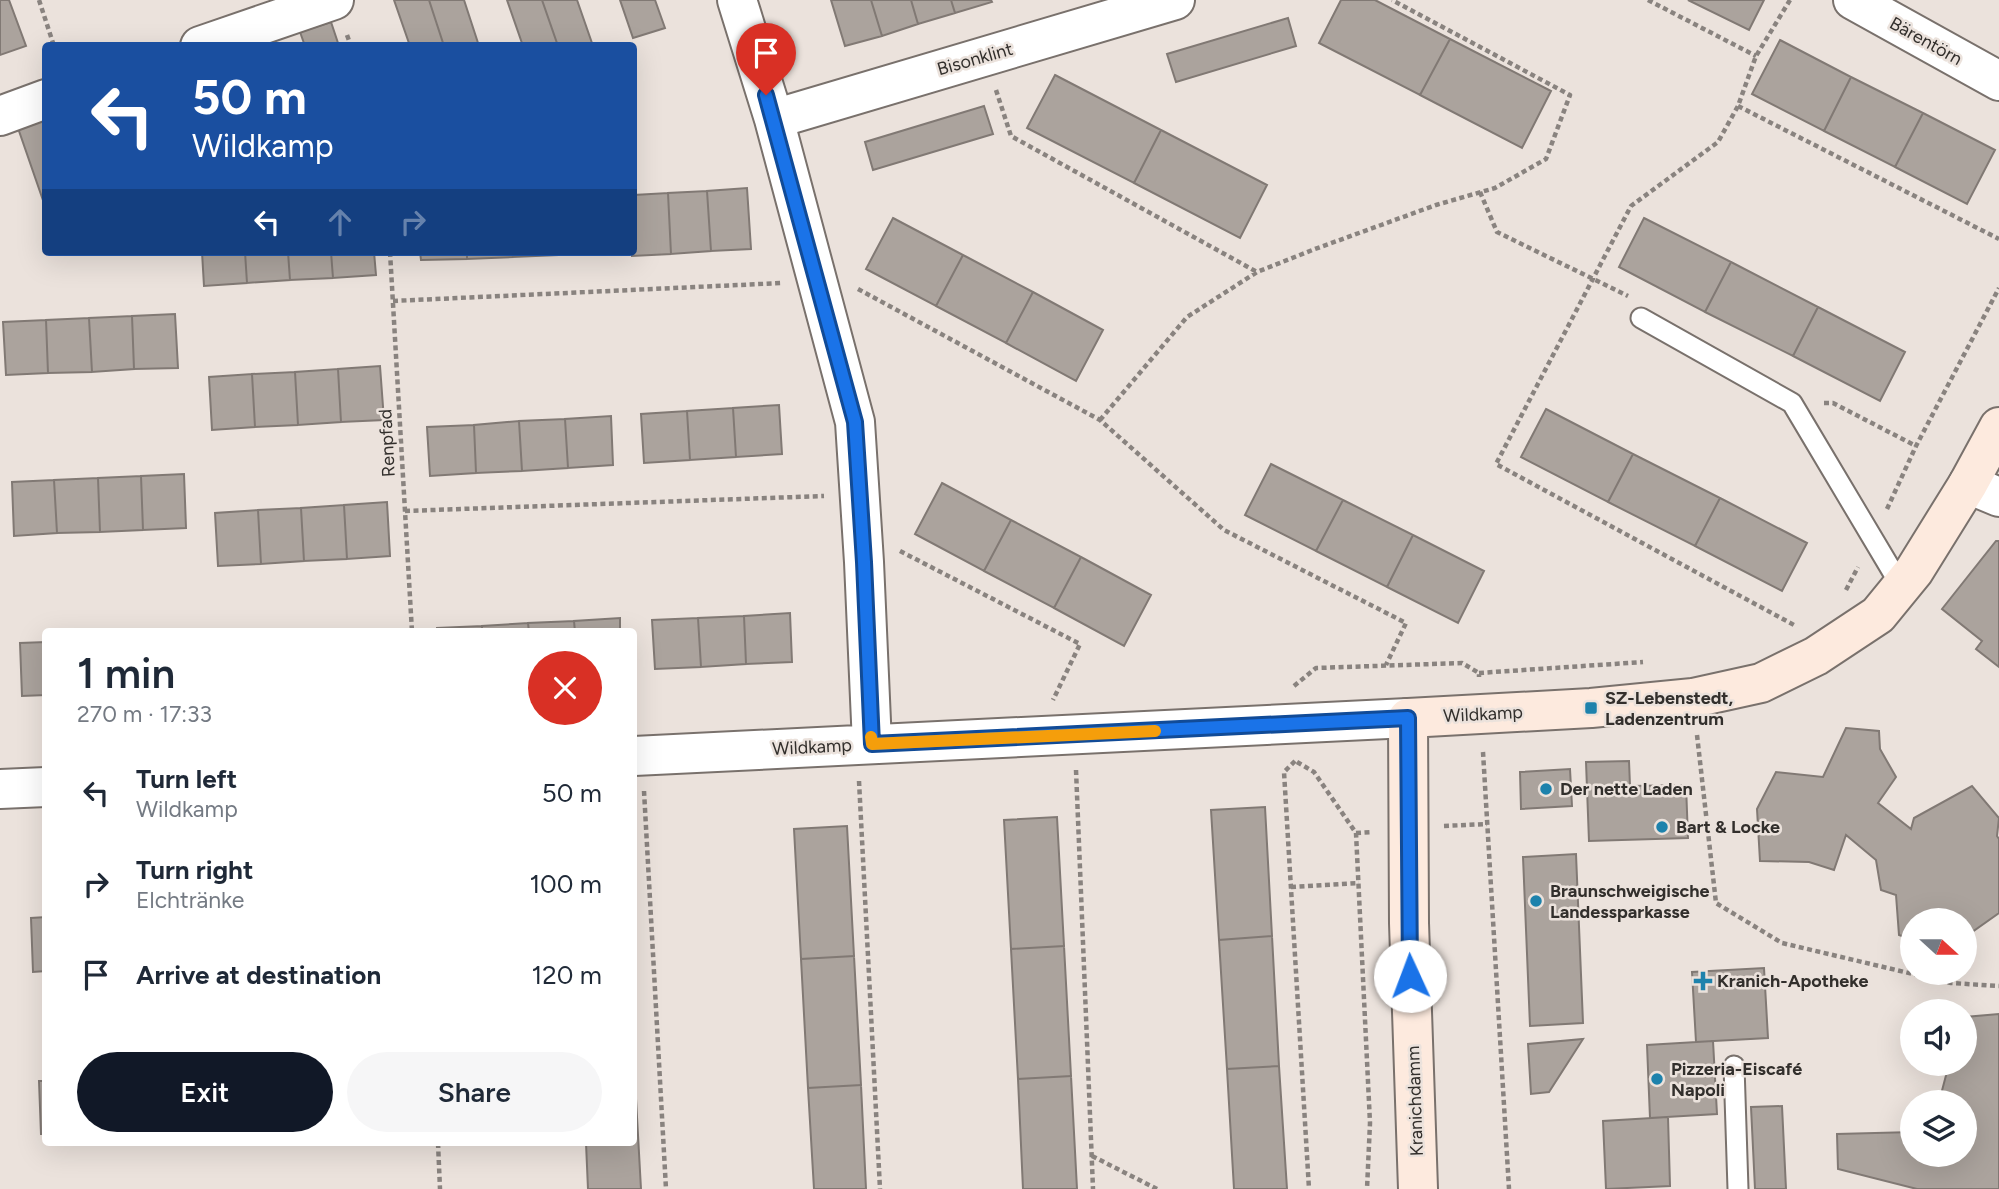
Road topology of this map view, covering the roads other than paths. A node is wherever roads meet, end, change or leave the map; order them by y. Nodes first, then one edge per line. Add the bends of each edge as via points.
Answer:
1 (334, 0) edge
2 (737, 0) edge
3 (1175, 0) edge
4 (1853, 0) edge
5 (212, 42) edge
6 (1999, 81) edge
7 (42, 101) edge
8 (0, 117) edge
9 (774, 118) junction
10 (1641, 318) road end
11 (1999, 427) edge
12 (1984, 491) edge
13 (1901, 586) junction
14 (1408, 718) junction
15 (864, 745) junction
16 (638, 756) edge
17 (42, 786) edge
18 (0, 789) edge
19 (1734, 1066) dead end
20 (1418, 1189) edge
21 (1738, 1189) edge

1 - 5 street
2 - 9 street
3 - 9 street, Bisonklint
4 - 6 street, Bärentörn
7 - 8 street
9 - 15 street via 855,422
10 - 13 lane via 1792,403
11 - 12 street, Wildkamp
12 - 13 street, Wildkamp
13 - 14 street, Wildkamp via 1878,615 1816,656 1761,683 1693,698
14 - 15 street, Wildkamp
14 - 20 street, Kranichdamm
15 - 16 street, Wildkamp
17 - 18 street
19 - 21 lane

